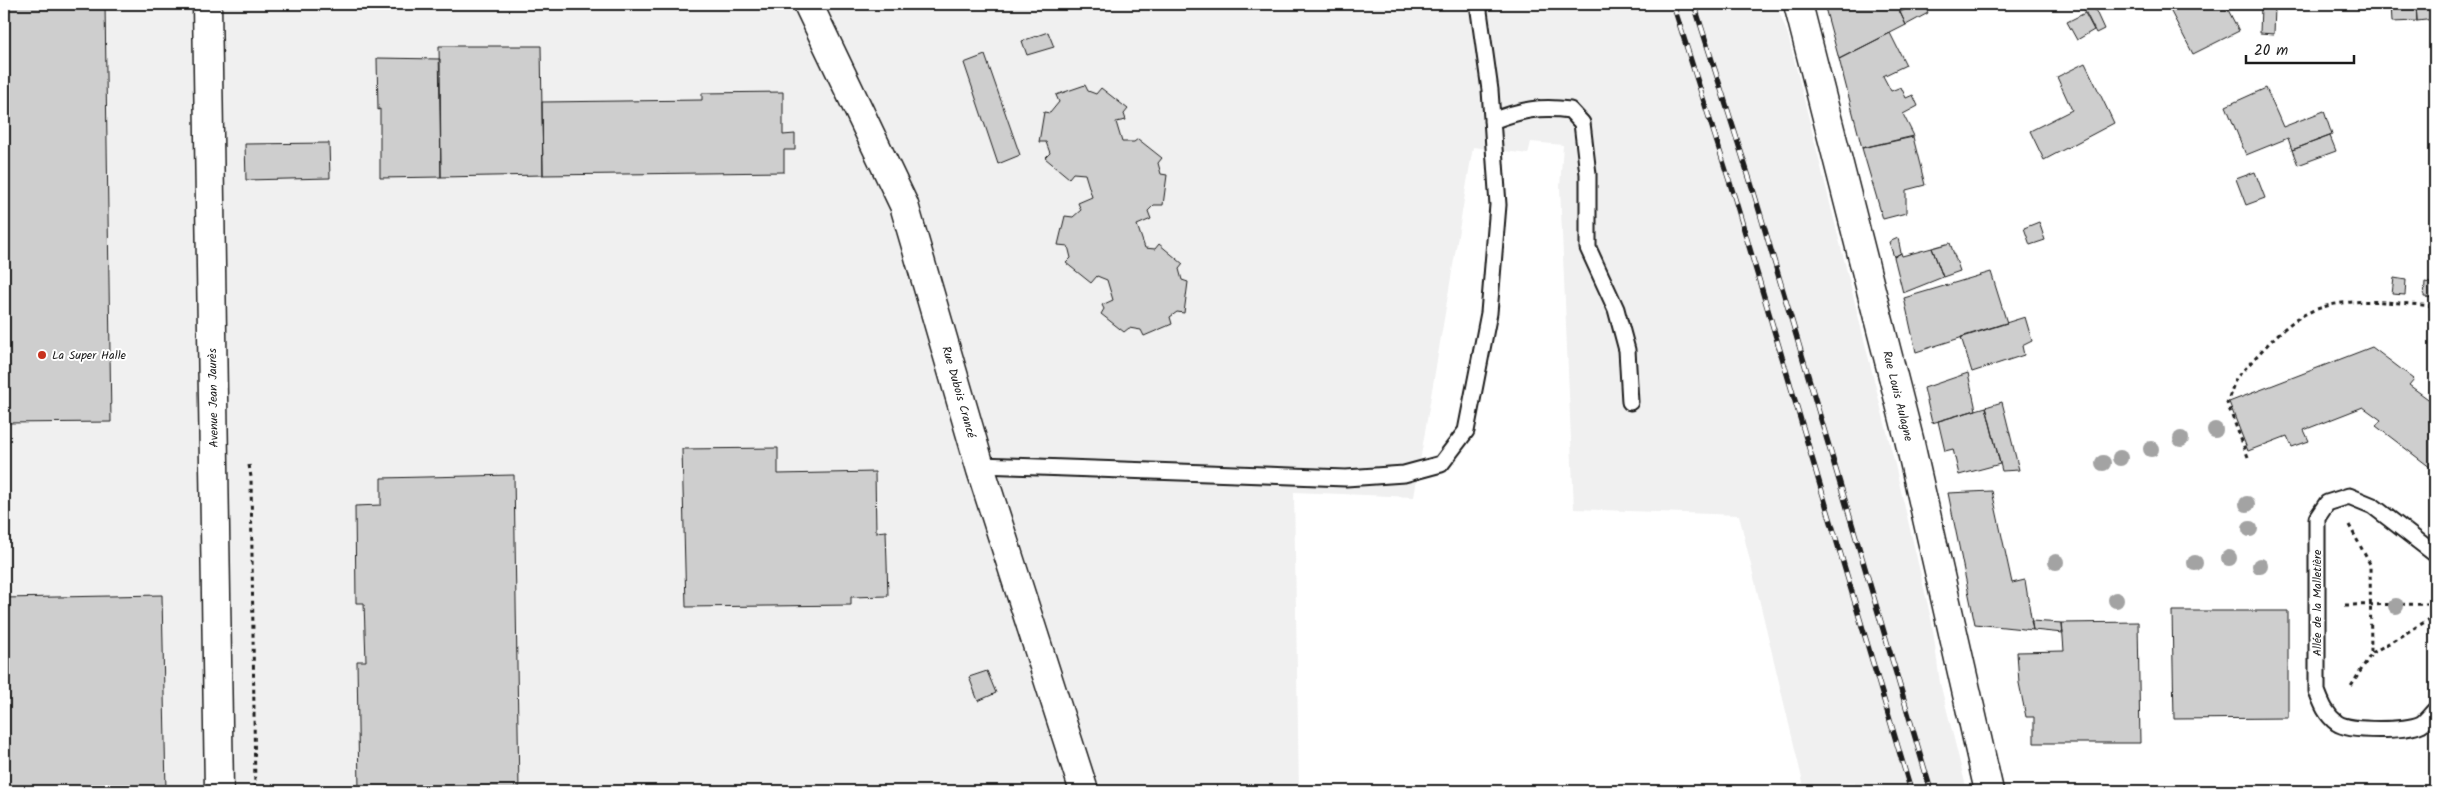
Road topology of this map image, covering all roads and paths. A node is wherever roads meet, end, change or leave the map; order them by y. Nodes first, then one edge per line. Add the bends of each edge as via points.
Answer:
1 (207, 4) edge
2 (808, 4) edge
3 (1478, 4) edge
4 (1798, 4) edge
5 (1492, 121) junction
6 (2435, 306) edge
7 (1630, 402) dead end
8 (2248, 457) dead end
9 (980, 465) junction
10 (2348, 524) dead end
11 (2435, 554) edge
12 (2435, 604) edge
13 (2345, 605) dead end
14 (2371, 605) junction
15 (2435, 616) edge
16 (2371, 654) junction
17 (2350, 688) dead end
18 (2435, 710) edge
19 (220, 791) edge
20 (1084, 791) edge
21 (1989, 791) edge

1 - 19 street, Avenue Jean Jaurès
2 - 9 street, Rue Dubois Crancé via 904,205
3 - 5 lane
4 - 21 street, Rue Louis Aulagne via 1909,438
5 - 7 lane via 1519,111 1546,107 1570,110 1582,123 1588,174 1588,248 1616,309 1627,350
5 - 9 lane via 1498,205 1489,313 1466,430 1441,464 1404,474 1346,478
6 - 8 path via 2348,301 2320,308 2294,321 2236,378 2232,388 2227,403
9 - 20 street, Rue Dubois Crancé
10 - 14 path via 2370,564
11 - 18 lane, Allée de la Malletière via 2373,506 2349,496 2327,503 2317,518 2317,691 2325,711 2338,724 2350,728 2396,729 2421,724
12 - 14 path
13 - 14 path
14 - 16 path
15 - 16 path
16 - 17 path

